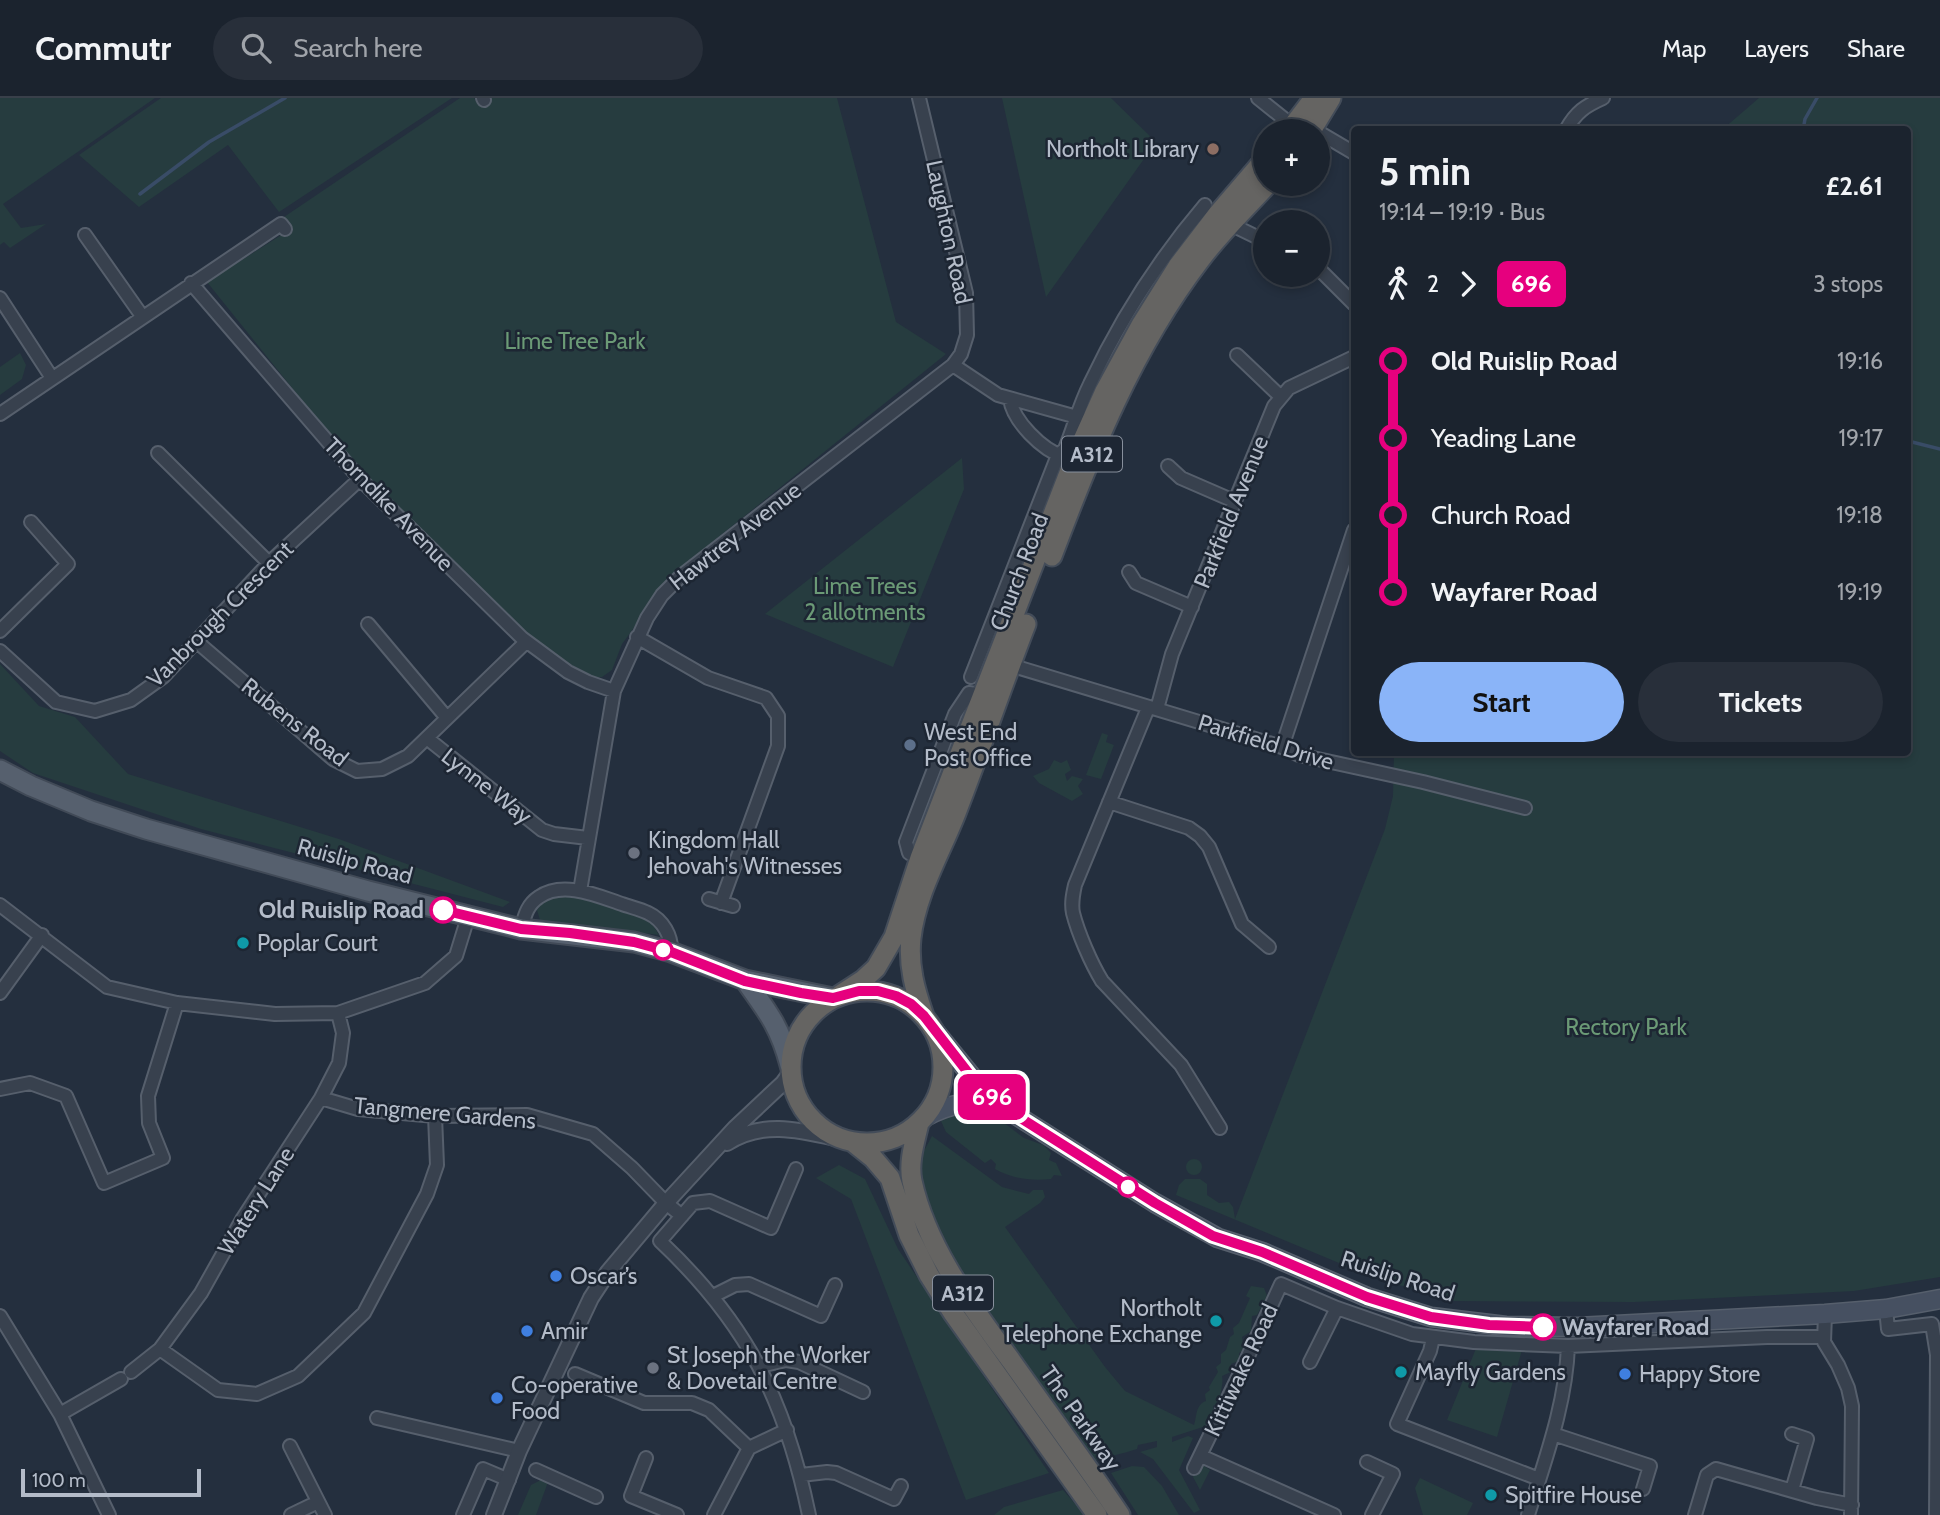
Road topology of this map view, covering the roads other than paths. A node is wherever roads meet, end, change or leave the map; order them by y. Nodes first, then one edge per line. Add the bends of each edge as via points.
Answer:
1 (919, 98) edge
2 (1258, 98) edge
3 (1314, 98) edge
4 (1331, 98) edge
5 (1603, 98) edge
6 (1288, 119) edge
7 (1307, 119) edge
8 (1313, 119) edge
9 (1568, 126) edge
10 (1330, 142) edge
11 (1351, 152) edge
12 (1253, 173) edge
13 (1256, 196) edge
14 (1205, 205) dead end
15 (1230, 223) junction
16 (285, 229) dead end
17 (85, 235) dead end
18 (1253, 235) edge
19 (1330, 280) edge
20 (191, 283) junction
21 (0, 298) edge
22 (1351, 301) edge
23 (142, 316) junction
24 (1237, 355) dead end
25 (1351, 358) edge
26 (953, 365) junction
27 (52, 378) junction
28 (1280, 396) junction
29 (1010, 398) junction
30 (0, 414) edge
31 (1084, 419) junction
32 (158, 453) dead end
33 (1066, 458) junction
34 (1168, 466) dead end
35 (360, 480) junction
36 (1234, 501) junction
37 (31, 522) dead end
38 (1351, 539) edge
39 (269, 563) junction
40 (1129, 572) dead end
41 (1192, 607) junction
42 (368, 624) dead end
43 (0, 631) edge
44 (637, 637) junction
45 (196, 641) junction
46 (526, 642) junction
47 (0, 651) edge
48 (1010, 665) junction
49 (971, 677) dead end
50 (614, 691) junction
51 (1153, 708) junction
52 (447, 718) junction
53 (428, 739) junction
54 (1282, 747) junction
55 (0, 770) edge
56 (1109, 802) junction
57 (1525, 808) dead end
58 (588, 838) junction
59 (580, 891) junction
60 (721, 903) dead end
61 (0, 905) edge
62 (468, 917) junction
63 (521, 929) junction
64 (42, 935) junction
65 (1269, 947) dead end
66 (671, 952) junction
67 (745, 981) junction
68 (0, 993) edge
69 (837, 997) junction
70 (177, 1003) junction
71 (338, 1013) junction
72 (929, 1023) junction
73 (791, 1069) junction
74 (0, 1089) edge
75 (321, 1098) junction
76 (1008, 1110) junction
77 (435, 1116) junction
78 (922, 1120) junction
79 (1220, 1128) dead end
80 (847, 1140) junction
81 (715, 1149) junction
82 (796, 1169) dead end
83 (666, 1203) junction
84 (682, 1216) junction
85 (835, 1285) dead end
86 (713, 1296) junction
87 (1367, 1297) junction
88 (1940, 1299) edge
89 (1336, 1308) junction
90 (1886, 1308) junction
91 (1825, 1314) junction
92 (1358, 1315) junction
93 (0, 1316) edge
94 (1936, 1323) edge
95 (1824, 1337) junction
96 (1433, 1338) junction
97 (1568, 1346) junction
98 (160, 1349) junction
99 (1310, 1362) dead end
100 (760, 1366) junction
101 (575, 1374) dead end
102 (863, 1392) dead end
103 (60, 1414) junction
104 (377, 1418) dead end
105 (788, 1430) junction
106 (1553, 1434) junction
107 (1792, 1434) dead end
108 (290, 1446) dead end
109 (749, 1448) junction
110 (519, 1451) junction
111 (1201, 1455) junction
112 (646, 1458) dead end
113 (1367, 1462) dead end
114 (1194, 1468) dead end
115 (536, 1470) dead end
116 (801, 1475) junction
117 (1539, 1479) junction
118 (509, 1480) junction
119 (901, 1486) dead end
120 (1643, 1489) dead end
121 (1792, 1490) junction
122 (596, 1497) dead end
123 (318, 1502) junction
124 (1852, 1510) edge
125 (1119, 1514) edge
126 (110, 1515) edge
127 (291, 1515) edge
128 (325, 1515) edge
129 (463, 1515) edge
130 (494, 1515) edge
131 (677, 1515) edge
132 (714, 1515) edge
133 (809, 1515) edge
134 (1097, 1515) edge
135 (1334, 1515) edge
136 (1372, 1515) edge
137 (1528, 1515) edge
138 (1695, 1515) edge
139 (1936, 1515) edge

1 - 26 street, Laughton Road via 966,293 967,335
2 - 6 street
3 - 7 highway
4 - 8 highway
5 - 9 street via 1586,105
10 - 11 street
12 - 31 highway, Church Road / A312 via 1178,266
13 - 15 highway, Church Road / A312
14 - 31 street, Church Road via 1144,288 1110,346
15 - 18 street
15 - 48 highway, Church Road / A312 via 1169,304 1117,398
16 - 20 street via 281,224
17 - 23 street
19 - 22 street
20 - 23 street
20 - 35 street, Thorndike Avenue
21 - 27 street
23 - 27 street
24 - 28 street
25 - 28 street
26 - 29 street via 989,391
26 - 44 street, Hawtrey Avenue via 681,576 662,595
27 - 30 street
28 - 36 street, Parkfield Avenue
29 - 31 street
29 - 33 street via 1014,412 1033,436
31 - 33 highway, Church Road / A312
32 - 39 street
33 - 49 street, Church Road
33 - 69 highway, Church Road / A312 via 890,947 876,968
34 - 36 street via 1181,478
35 - 39 street, Vanbrough Crescent
35 - 46 street, Thorndike Avenue
36 - 41 street, Parkfield Avenue
37 - 43 street via 68,564
38 - 54 street
39 - 45 street, Vanbrough Crescent
40 - 41 street via 1136,583
41 - 51 street, Parkfield Avenue
42 - 52 street
44 - 50 street, Hawtrey Avenue
44 - 60 street via 708,678 766,698 778,716 778,746
45 - 47 street, Vanbrough Crescent via 163,677 131,700 95,711 56,702
45 - 53 street, Rubens Road via 333,758 357,771 382,769
46 - 50 street, Thorndike Avenue via 568,673
46 - 52 street, Rubens Road
48 - 51 street, Parkfield Drive
48 - 72 highway, Church Road / A312 via 913,924 910,963
50 - 58 street, Hawtrey Avenue
51 - 54 street, Parkfield Drive
51 - 56 street, Parkfield Avenue
52 - 53 street, Rubens Road
53 - 58 street, Lynne Way via 542,830
54 - 57 street, Parkfield Drive via 1299,755
55 - 62 main road, Ruislip Road via 91,811 135,825
56 - 65 street via 1189,828 1200,836 1242,924
56 - 79 street, Parkfield Avenue via 1075,885 1073,913 1102,981 1181,1065
58 - 59 street, Hawtrey Avenue
59 - 63 street via 541,895 529,906
59 - 66 street via 648,913 664,927
61 - 64 street
62 - 63 main road, Ruislip Road
62 - 71 street via 456,956 425,984
63 - 66 main road, Ruislip Road via 604,937
64 - 68 street
64 - 70 street via 107,987
66 - 67 main road, Ruislip Road
67 - 69 main road, Ruislip Road
67 - 73 main road via 775,1021
69 - 72 highway via 878,991 904,1000
69 - 73 highway, A312 via 812,1014 800,1030
70 - 71 street via 275,1014
70 - 74 street via 148,1096 149,1123 163,1158 104,1183 66,1096 30,1083
71 - 75 street, Watery Lane via 343,1033 339,1063
72 - 76 main road, Ruislip Road via 973,1079
72 - 78 highway, A312 via 942,1049 944,1069 941,1088
73 - 80 highway, A312 via 806,1114 821,1128
73 - 81 street
75 - 77 street, Tangmere Gardens via 358,1109
75 - 98 street, Watery Lane via 243,1217 201,1293
76 - 78 main road, Ruislip Road via 970,1102 948,1105
76 - 87 main road, Ruislip Road via 1213,1236
77 - 83 street, Tangmere Gardens via 527,1115 593,1134
77 - 98 street via 437,1165 364,1313 298,1376 257,1394 218,1391
78 - 80 highway via 881,1142
78 - 125 highway, The Parkway / A312 via 912,1152 911,1178 937,1245 971,1306
80 - 81 street via 793,1128 766,1128 739,1135
80 - 134 highway, The Parkway / A312 via 886,1172 929,1275
81 - 83 street
82 - 84 street via 771,1228 709,1201 694,1203
83 - 84 street, Tangmere Gardens
83 - 110 street via 591,1298
84 - 86 street via 660,1241
85 - 86 street via 821,1316 749,1284
86 - 100 street
87 - 91 main road, Ruislip Road via 1431,1317 1506,1326 1592,1327
87 - 92 street
88 - 90 main road, Ruislip Road
89 - 92 street
89 - 99 street
89 - 111 street, Kittiwake Road via 1281,1284
90 - 91 main road, Ruislip Road
90 - 94 street via 1888,1329
91 - 95 street
92 - 96 street
93 - 103 street
94 - 139 street
95 - 97 street
95 - 124 street via 1852,1406
96 - 97 street
96 - 117 street via 1397,1424
97 - 106 street via 1567,1374
98 - 103 street, Watery Lane via 126,1376
100 - 102 street via 799,1362
100 - 105 street
101 - 109 street via 644,1403 692,1403 709,1410
103 - 126 street
104 - 110 street
105 - 109 street
105 - 116 street
106 - 117 street
106 - 120 street via 1650,1466
107 - 121 street via 1807,1439
108 - 123 street
109 - 132 street
110 - 118 street
111 - 114 street, Kittiwake Road
111 - 135 street, Kittiwake Road
112 - 131 street via 631,1496
113 - 136 street via 1393,1474
115 - 122 street
116 - 119 street via 836,1474 894,1499
116 - 133 street
117 - 137 street
118 - 129 street via 483,1469
118 - 130 street
121 - 124 street
121 - 138 street via 1716,1469 1707,1475
123 - 127 street
123 - 128 street

